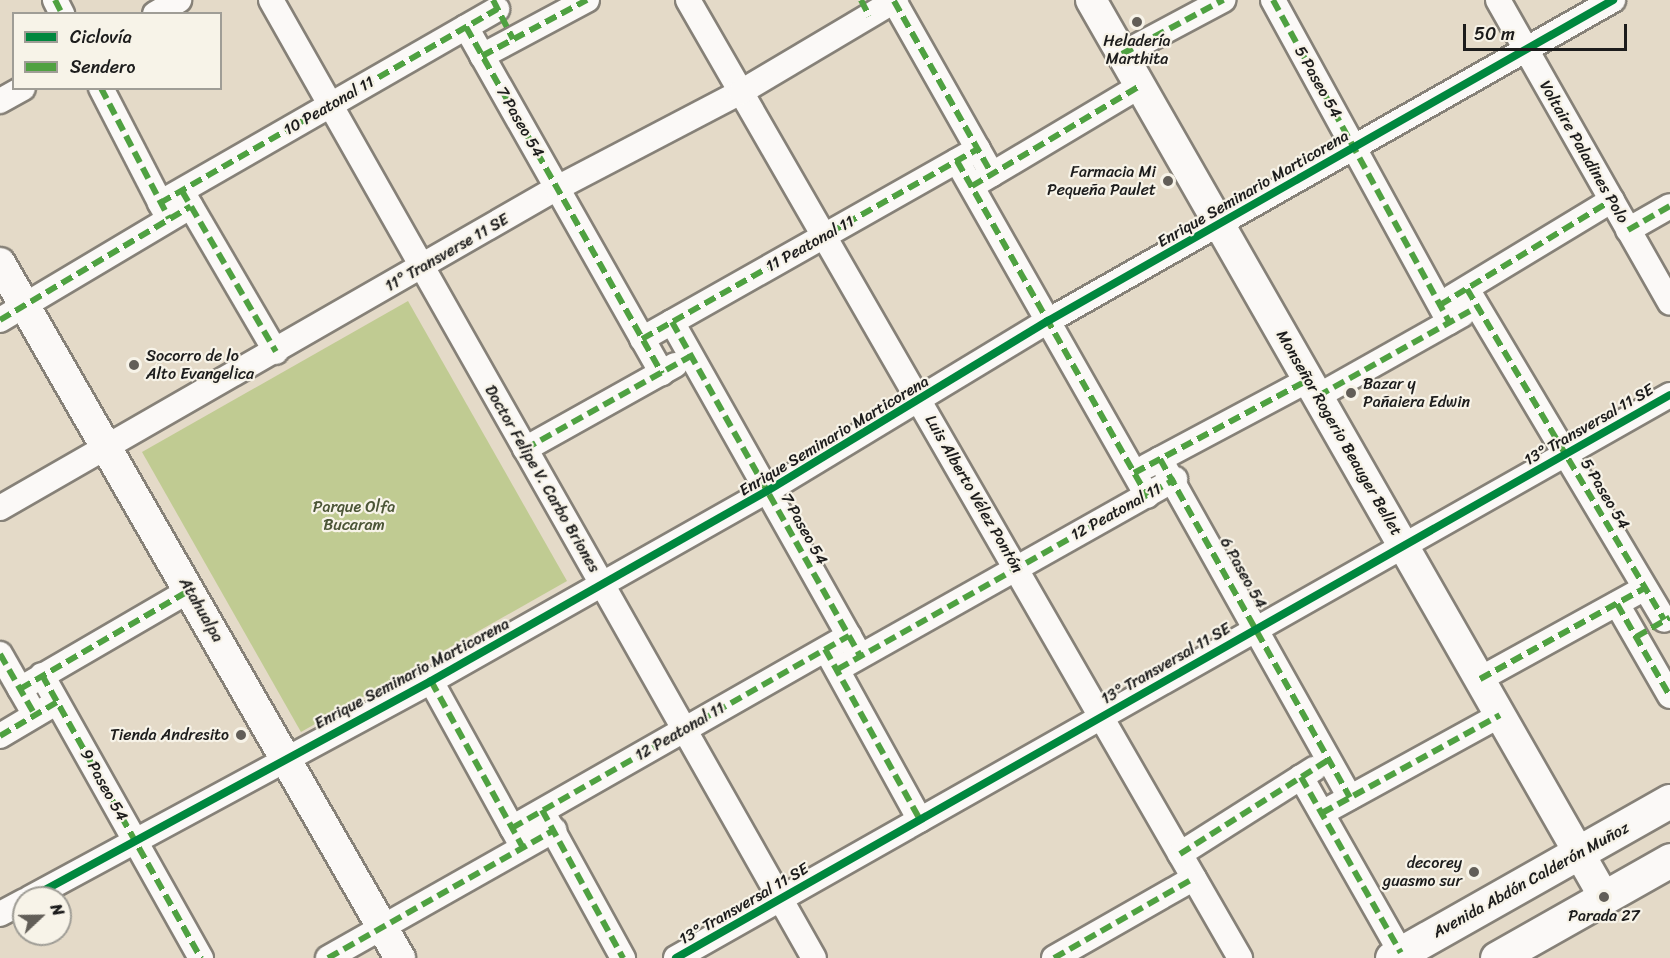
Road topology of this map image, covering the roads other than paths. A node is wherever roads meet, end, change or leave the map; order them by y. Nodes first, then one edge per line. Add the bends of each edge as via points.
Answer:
1 (179, 0) edge
2 (271, 0) edge
3 (587, 0) edge
4 (688, 0) edge
5 (895, 0) edge
6 (1091, 0) edge
7 (1223, 0) edge
8 (1498, 0) edge
9 (1613, 0) edge
10 (1278, 2) edge
11 (495, 5) edge
12 (865, 8) edge
13 (158, 12) edge
14 (466, 27) junction
15 (513, 39) junction
16 (1526, 50) junction
17 (1122, 54) junction
18 (482, 56) junction
19 (1140, 86) junction
20 (19, 90) edge
21 (102, 90) edge
22 (741, 92) junction
23 (0, 101) edge
24 (330, 105) junction
25 (1354, 147) junction
26 (968, 155) junction
27 (982, 180) junction
28 (557, 188) junction
29 (186, 198) junction
30 (1611, 200) junction
31 (1670, 206) edge
32 (165, 211) junction
33 (1219, 224) junction
34 (1628, 230) junction
35 (824, 236) junction
36 (0, 263) edge
37 (423, 268) junction
38 (1472, 298) junction
39 (1670, 303) edge
40 (12, 314) edge
41 (1445, 314) junction
42 (1048, 321) junction
43 (672, 322) junction
44 (642, 339) junction
45 (276, 352) junction
46 (691, 356) junction
47 (662, 373) junction
48 (1313, 388) junction
49 (1670, 395) edge
50 (921, 401) junction
51 (108, 449) junction
52 (525, 449) junction
53 (1565, 454) junction
54 (1160, 459) junction
55 (1134, 473) junction
56 (1175, 479) junction
57 (767, 492) junction
58 (1147, 496) junction
59 (0, 508) edge
60 (1403, 546) junction
61 (1015, 567) junction
62 (603, 585) junction
63 (1646, 588) junction
64 (190, 590) junction
65 (1617, 604) junction
66 (1667, 618) edge
67 (1257, 626) junction
68 (1636, 637) junction
69 (854, 645) junction
70 (0, 654) edge
71 (831, 659) junction
72 (42, 675) junction
73 (1480, 679) junction
74 (431, 681) junction
75 (20, 689) junction
76 (1670, 696) edge
77 (57, 702) junction
78 (35, 715) junction
79 (1500, 715) junction
80 (1101, 717) junction
81 (684, 730) junction
82 (0, 736) edge
83 (285, 758) junction
84 (1328, 760) junction
85 (1301, 777) junction
86 (1350, 797) junction
87 (1670, 801) edge
88 (1322, 813) junction
89 (548, 820) junction
90 (920, 820) junction
91 (517, 837) junction
92 (135, 840) junction
93 (1579, 853) junction
94 (1180, 854) junction
95 (1670, 860) edge
96 (1194, 878) junction
97 (52, 886) edge
98 (1604, 897) junction
99 (780, 899) junction
100 (382, 926) junction
101 (1396, 956) edge
102 (201, 958) edge
103 (328, 958) edge
104 (400, 958) edge
105 (623, 958) edge
106 (676, 958) edge
107 (814, 958) edge
108 (1054, 958) edge
109 (1240, 958) edge
110 (1497, 958) edge

1 - 13 street
2 - 24 street, Doctor Felipe V. Carbo Briones
3 - 15 street
4 - 22 street, Luis Alberto Vélez Pontón
5 - 12 street, 11° Transverse 11 SE
5 - 26 street
6 - 17 street, Monseñor Rogerio Beauger Bellet
7 - 17 street
8 - 16 street, Voltaire Paladines Polo
9 - 16 street, Enrique Seminario Marticorena
10 - 25 street, 5 Paseo 54
11 - 14 street, 10 Peatonal 11
11 - 15 street
12 - 22 street, 11° Transverse 11 SE
14 - 18 street, 7 Paseo 54
14 - 24 street, 10 Peatonal 11
15 - 18 street
16 - 25 street, Enrique Seminario Marticorena
16 - 30 street, Voltaire Paladines Polo
17 - 19 street, Monseñor Rogerio Beauger Bellet
18 - 28 street, 7 Paseo 54
19 - 27 street
19 - 33 street, Monseñor Rogerio Beauger Bellet
20 - 23 street
21 - 32 street
22 - 28 street, 11° Transverse 11 SE
22 - 35 street, Luis Alberto Vélez Pontón
24 - 29 street, 10 Peatonal 11
24 - 37 street, Doctor Felipe V. Carbo Briones
25 - 33 street, Enrique Seminario Marticorena
25 - 41 street, 5 Paseo 54
26 - 27 street
26 - 35 street, 11 Peatonal 11
27 - 42 street
28 - 37 street, 11° Transverse 11 SE
28 - 44 street, 7 Paseo 54
29 - 32 street, 10 Peatonal 11
29 - 45 street
30 - 34 street, Voltaire Paladines Polo
30 - 38 street, 12 Peatonal 11
31 - 34 street
32 - 40 street, 10 Peatonal 11
33 - 42 street, Enrique Seminario Marticorena
33 - 48 street, Monseñor Rogerio Beauger Bellet
34 - 39 street, Voltaire Paladines Polo
35 - 43 street, 11 Peatonal 11
35 - 50 street, Luis Alberto Vélez Pontón
36 - 40 street, Atahualpa
37 - 45 street, 11° Transverse 11 SE
37 - 52 street, Doctor Felipe V. Carbo Briones
38 - 41 street, 12 Peatonal 11
38 - 53 street, 5 Paseo 54
40 - 51 street, Atahualpa
41 - 48 street, 12 Peatonal 11
42 - 50 street, Enrique Seminario Marticorena
42 - 55 street
43 - 44 street, 11 Peatonal 11
43 - 46 street, 7 Paseo 54
44 - 47 street, 7 Paseo 54
45 - 51 street, 11° Transverse 11 SE
46 - 47 street
46 - 57 street, 7 Paseo 54
47 - 52 street
48 - 54 street, 12 Peatonal 11
48 - 60 street, Monseñor Rogerio Beauger Bellet
49 - 53 street, 13° Transversal 11 SE
50 - 57 street, Enrique Seminario Marticorena
50 - 61 street, Luis Alberto Vélez Pontón
51 - 59 street, 11° Transverse 11 SE
51 - 64 street, Atahualpa
52 - 62 street, Doctor Felipe V. Carbo Briones
53 - 60 street, 13° Transversal 11 SE
53 - 63 street, 5 Paseo 54
54 - 55 street, 12 Peatonal 11
54 - 56 street, 6 Paseo 54
55 - 58 street
56 - 58 street, 12 Peatonal 11
56 - 67 street, 6 Paseo 54
57 - 62 street, Enrique Seminario Marticorena
57 - 69 street, 7 Paseo 54
58 - 61 street, 12 Peatonal 11
60 - 67 street, 13° Transversal 11 SE
60 - 73 street, Monseñor Rogerio Beauger Bellet
61 - 69 street, 12 Peatonal 11
61 - 80 street, Luis Alberto Vélez Pontón
62 - 74 street, Enrique Seminario Marticorena
62 - 81 street, Doctor Felipe V. Carbo Briones
63 - 65 street
63 - 66 street, 5 Paseo 54
64 - 72 street
64 - 83 street, Atahualpa
65 - 68 street
65 - 73 street
66 - 68 street
67 - 80 street, 13° Transversal 11 SE
67 - 84 street, 6 Paseo 54
68 - 76 street
69 - 71 street, 12 Peatonal 11
70 - 75 street
71 - 81 street, 12 Peatonal 11
71 - 90 street
72 - 75 street
72 - 77 street, 9 Paseo 54
73 - 79 street, Monseñor Rogerio Beauger Bellet
74 - 83 street, Enrique Seminario Marticorena
74 - 91 street
75 - 78 street
77 - 78 street
77 - 92 street, 9 Paseo 54
78 - 82 street
79 - 86 street
79 - 93 street, Monseñor Rogerio Beauger Bellet
80 - 90 street, 13° Transversal 11 SE
80 - 94 street, Luis Alberto Vélez Pontón
81 - 89 street, 12 Peatonal 11
81 - 99 street, Doctor Felipe V. Carbo Briones
83 - 92 street, Enrique Seminario Marticorena
83 - 100 street, Atahualpa
84 - 85 street
84 - 86 street, 6 Paseo 54
85 - 88 street
85 - 94 street
86 - 88 street
87 - 93 main road, Avenida Abdón Calderón Muñoz
88 - 101 street
89 - 91 street, 12 Peatonal 11
89 - 105 street
90 - 99 street, 13° Transversal 11 SE
91 - 100 street, 12 Peatonal 11
92 - 97 street, Enrique Seminario Marticorena
92 - 102 street, 9 Paseo 54
93 - 98 street, Monseñor Rogerio Beauger Bellet
93 - 101 main road, Avenida Abdón Calderón Muñoz
94 - 96 street, Luis Alberto Vélez Pontón
95 - 98 main road
96 - 108 street
96 - 109 street, Luis Alberto Vélez Pontón
98 - 110 main road
99 - 106 street, 13° Transversal 11 SE
99 - 107 street, Doctor Felipe V. Carbo Briones
100 - 103 street, 12 Peatonal 11
100 - 104 street, Atahualpa

